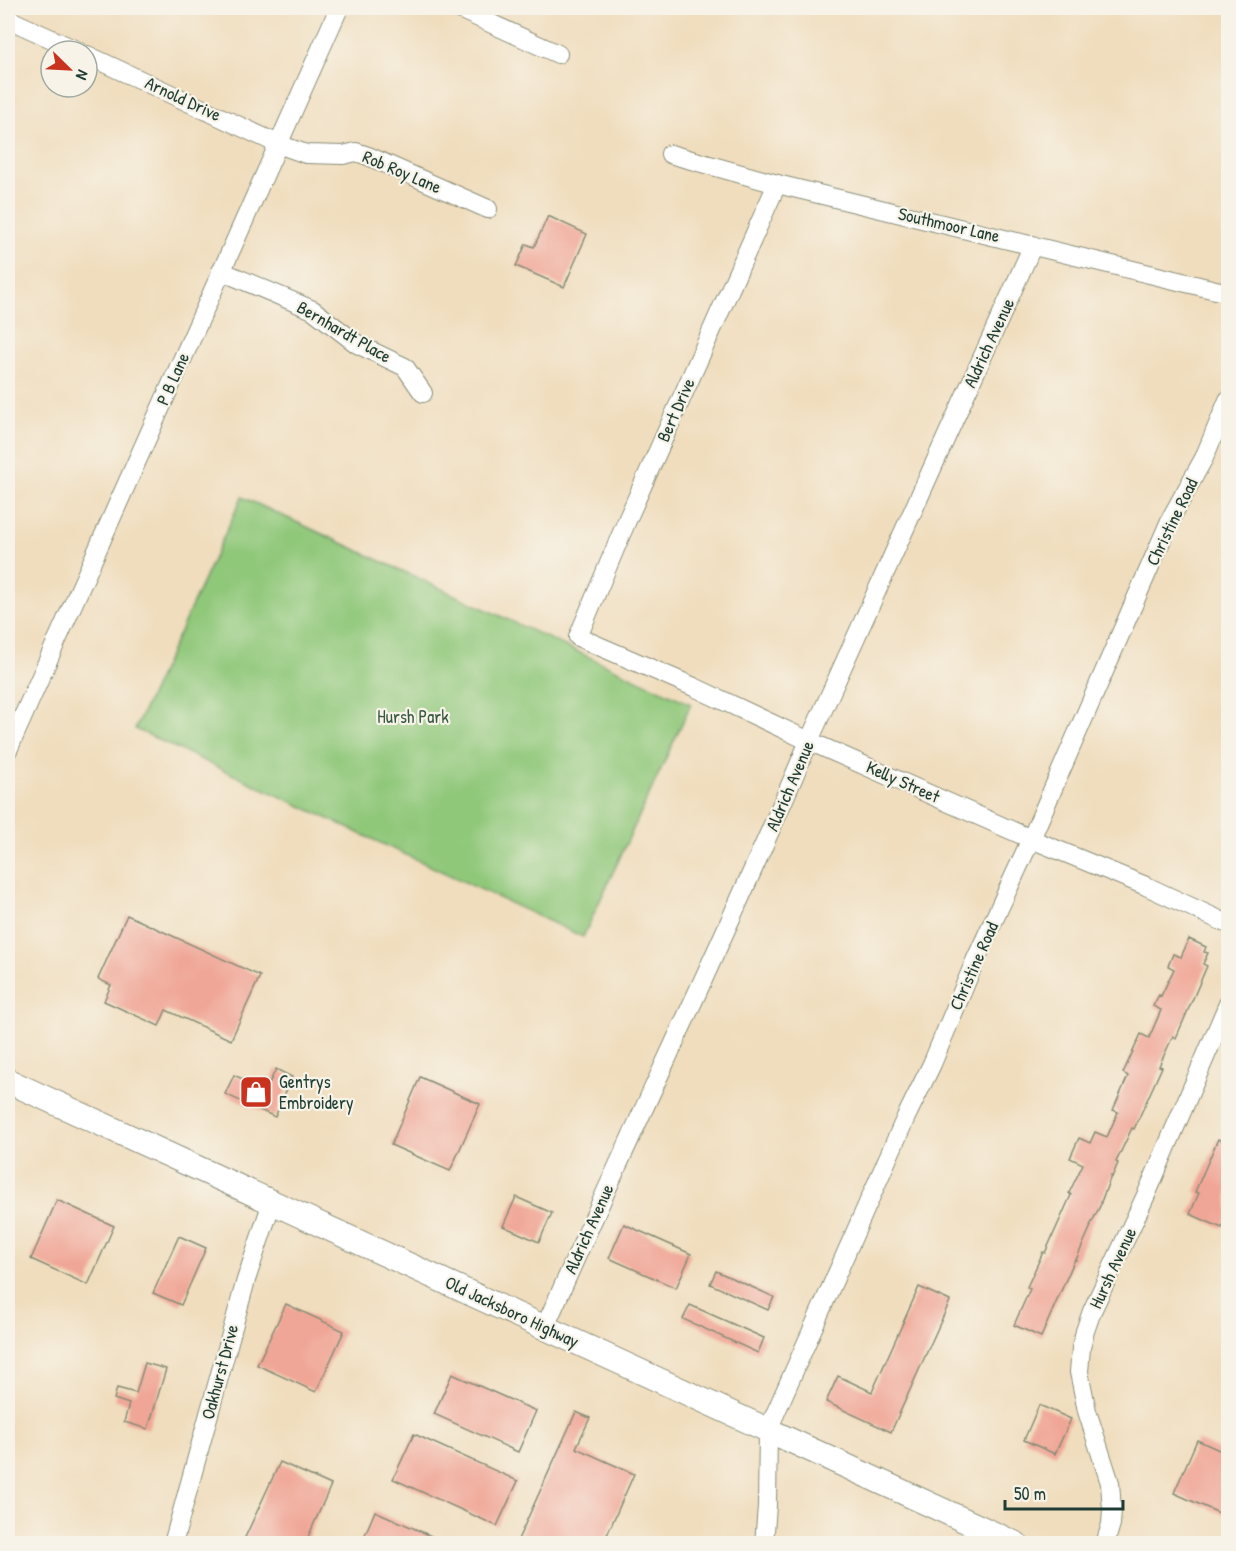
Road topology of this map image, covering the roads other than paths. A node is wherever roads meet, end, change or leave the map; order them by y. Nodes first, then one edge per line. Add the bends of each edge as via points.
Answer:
1 (339, 8) edge
2 (457, 8) edge
3 (8, 19) edge
4 (52, 39) edge
5 (558, 54) dead end
6 (99, 61) edge
7 (278, 144) junction
8 (670, 154) dead end
9 (777, 184) junction
10 (488, 209) dead end
11 (1034, 245) junction
12 (221, 271) junction
13 (1228, 293) edge
14 (423, 393) dead end
15 (1228, 400) edge
16 (578, 637) joint
17 (810, 741) junction
18 (8, 750) edge
19 (1031, 839) junction
20 (1228, 924) edge
21 (1228, 1004) edge
22 (8, 1081) edge
23 (272, 1202) junction
24 (545, 1327) junction
25 (768, 1430) junction
26 (173, 1544) edge
27 (764, 1544) edge
28 (1016, 1544) edge
29 (1105, 1544) edge

1 - 7 street, P B Lane
2 - 5 street
3 - 4 street
6 - 7 street, Arnold Drive
7 - 10 street, Rob Roy Lane via 306,154 356,152
7 - 12 street, P B Lane
8 - 9 street, Southmoor Lane
9 - 11 street, Southmoor Lane
9 - 16 street, Bert Drive
11 - 13 street, Southmoor Lane
11 - 17 street, Aldrich Avenue
12 - 14 street, Bernhardt Place via 313,310 357,344 405,367
12 - 18 street, P B Lane
15 - 19 street, Christine Road via 1204,458 1172,516
16 - 17 street, Kelly Street
17 - 19 street, Kelly Street
17 - 24 street, Aldrich Avenue
19 - 20 street, Kelly Street
19 - 25 street, Christine Road
21 - 29 street, Hursh Avenue via 1085,1330 1079,1372 1110,1483 1112,1513
22 - 23 main road, Old Jacksboro Highway
23 - 24 main road, Old Jacksboro Highway
23 - 26 street, Oakhurst Drive via 246,1280
24 - 25 main road, Old Jacksboro Highway
25 - 27 street, Christine Road
25 - 28 main road, Old Jacksboro Highway

